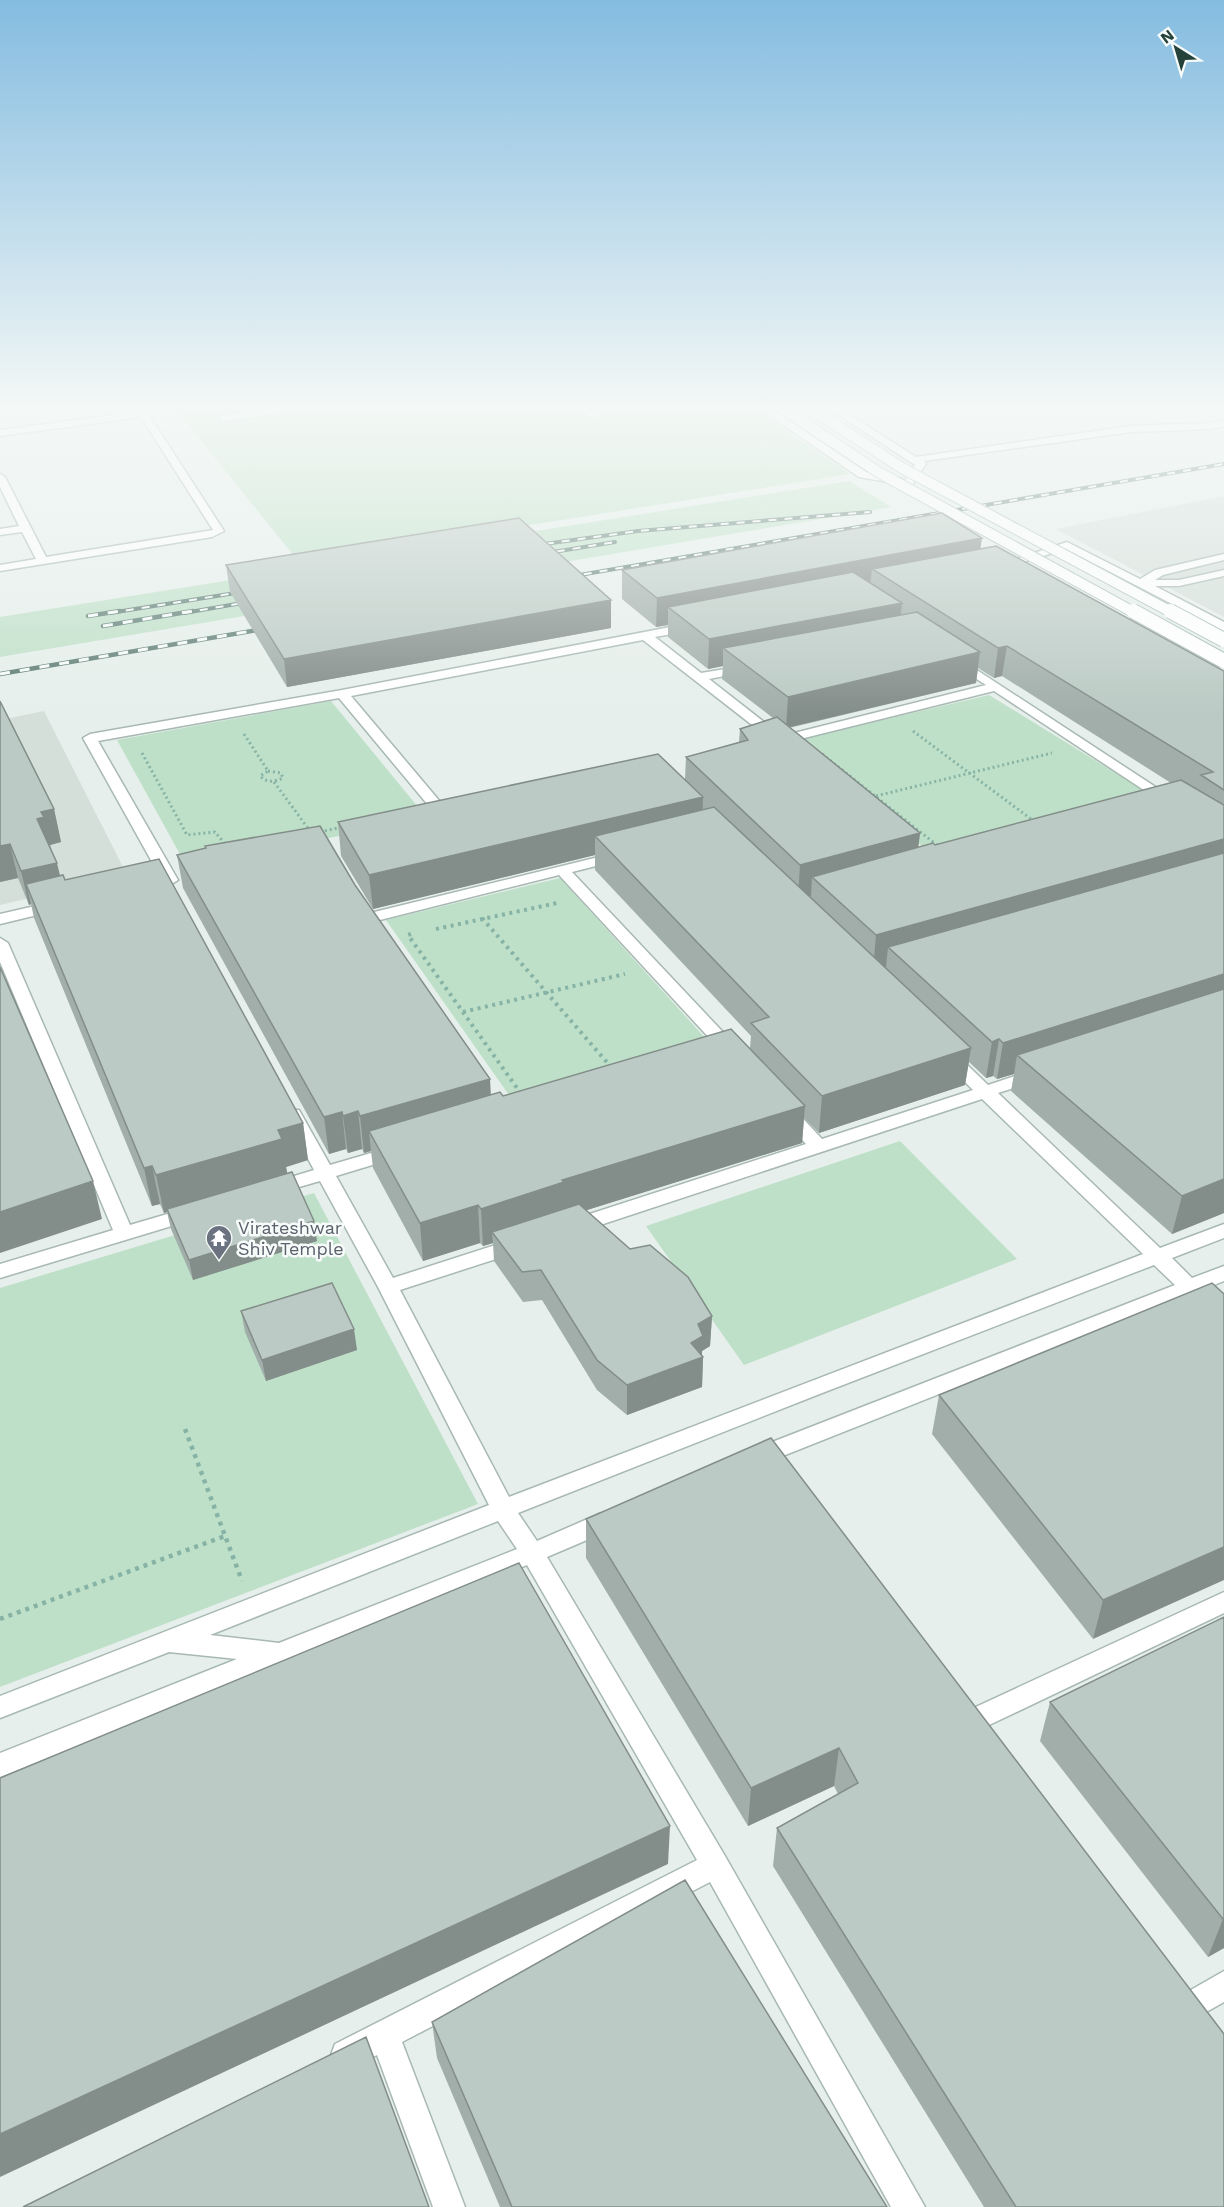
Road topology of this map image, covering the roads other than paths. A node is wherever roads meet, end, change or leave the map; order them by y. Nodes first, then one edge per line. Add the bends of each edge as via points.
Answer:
1 (16, 509) edge
2 (205, 509) edge
3 (946, 509) edge
4 (979, 509) edge
5 (26, 528) junction
6 (0, 532) edge
7 (1224, 557) edge
8 (1016, 561) junction
9 (43, 562) junction
10 (0, 568) edge
11 (995, 571) edge
12 (1224, 573) edge
13 (1141, 583) junction
14 (1060, 587) edge
15 (704, 624) edge
16 (1224, 627) edge
17 (646, 636) junction
18 (1224, 640) edge
19 (946, 654) edge
20 (1224, 661) edge
21 (755, 666) edge
22 (698, 677) junction
23 (996, 687) junction
24 (342, 694) junction
25 (785, 744) junction
26 (759, 747) edge
27 (1148, 807) edge
28 (451, 824) edge
29 (639, 852) edge
30 (562, 870) junction
31 (180, 900) edge
32 (68, 903) edge
33 (0, 920) edge
34 (381, 937) edge
35 (0, 943) edge
36 (8, 984) edge
37 (935, 1043) edge
38 (710, 1058) edge
39 (1053, 1069) edge
40 (985, 1091) junction
41 (771, 1095) edge
42 (286, 1099) edge
43 (818, 1146) junction
44 (412, 1147) edge
45 (325, 1173) junction
46 (258, 1193) edge
47 (213, 1206) edge
48 (557, 1231) edge
49 (1224, 1232) edge
50 (124, 1234) junction
51 (535, 1239) edge
52 (1158, 1257) junction
53 (0, 1271) edge
54 (1224, 1273) edge
55 (388, 1287) junction
56 (1189, 1287) junction
57 (1224, 1320) edge
58 (740, 1464) edge
59 (503, 1509) junction
60 (631, 1511) edge
61 (532, 1553) junction
62 (1224, 1602) edge
63 (166, 1641) junction
64 (281, 1653) junction
65 (0, 1707) edge
66 (976, 1719) edge
67 (0, 1765) edge
68 (715, 1865) junction
69 (1224, 1986) edge
70 (1191, 2004) edge
71 (385, 2036) junction
72 (322, 2067) edge
73 (448, 2207) edge
74 (909, 2207) edge

1 - 5 street
2 - 9 street via 219,531
3 - 20 street, bridge
4 - 18 street, bridge
5 - 6 street
5 - 9 street
7 - 13 street via 1159,572
8 - 11 street
8 - 13 street via 1067,545
8 - 14 street
9 - 10 street
12 - 13 street via 1179,583
13 - 16 street
15 - 17 street
17 - 22 street
17 - 24 street
19 - 23 street
21 - 22 street
22 - 25 street
23 - 25 street
23 - 27 street via 1174,804
24 - 28 street
24 - 31 street via 90,738
25 - 26 street
29 - 30 street
30 - 34 street via 365,913
30 - 38 street via 736,1056
32 - 33 street
35 - 36 street
36 - 50 street
37 - 40 street
39 - 40 street
40 - 43 street
40 - 52 street
41 - 43 street
42 - 45 street
43 - 48 street
44 - 45 street
45 - 46 street
45 - 55 street
47 - 50 street
49 - 52 street
50 - 53 street
51 - 55 street
52 - 56 street
52 - 59 street
54 - 56 street
55 - 59 street
56 - 57 street
56 - 58 street via 780,1459
59 - 61 street
59 - 63 street
60 - 61 street
61 - 64 street
61 - 68 street
62 - 66 street
63 - 64 street
63 - 65 street
64 - 67 street
68 - 71 street
68 - 74 street
69 - 70 street
71 - 72 street
71 - 73 street

